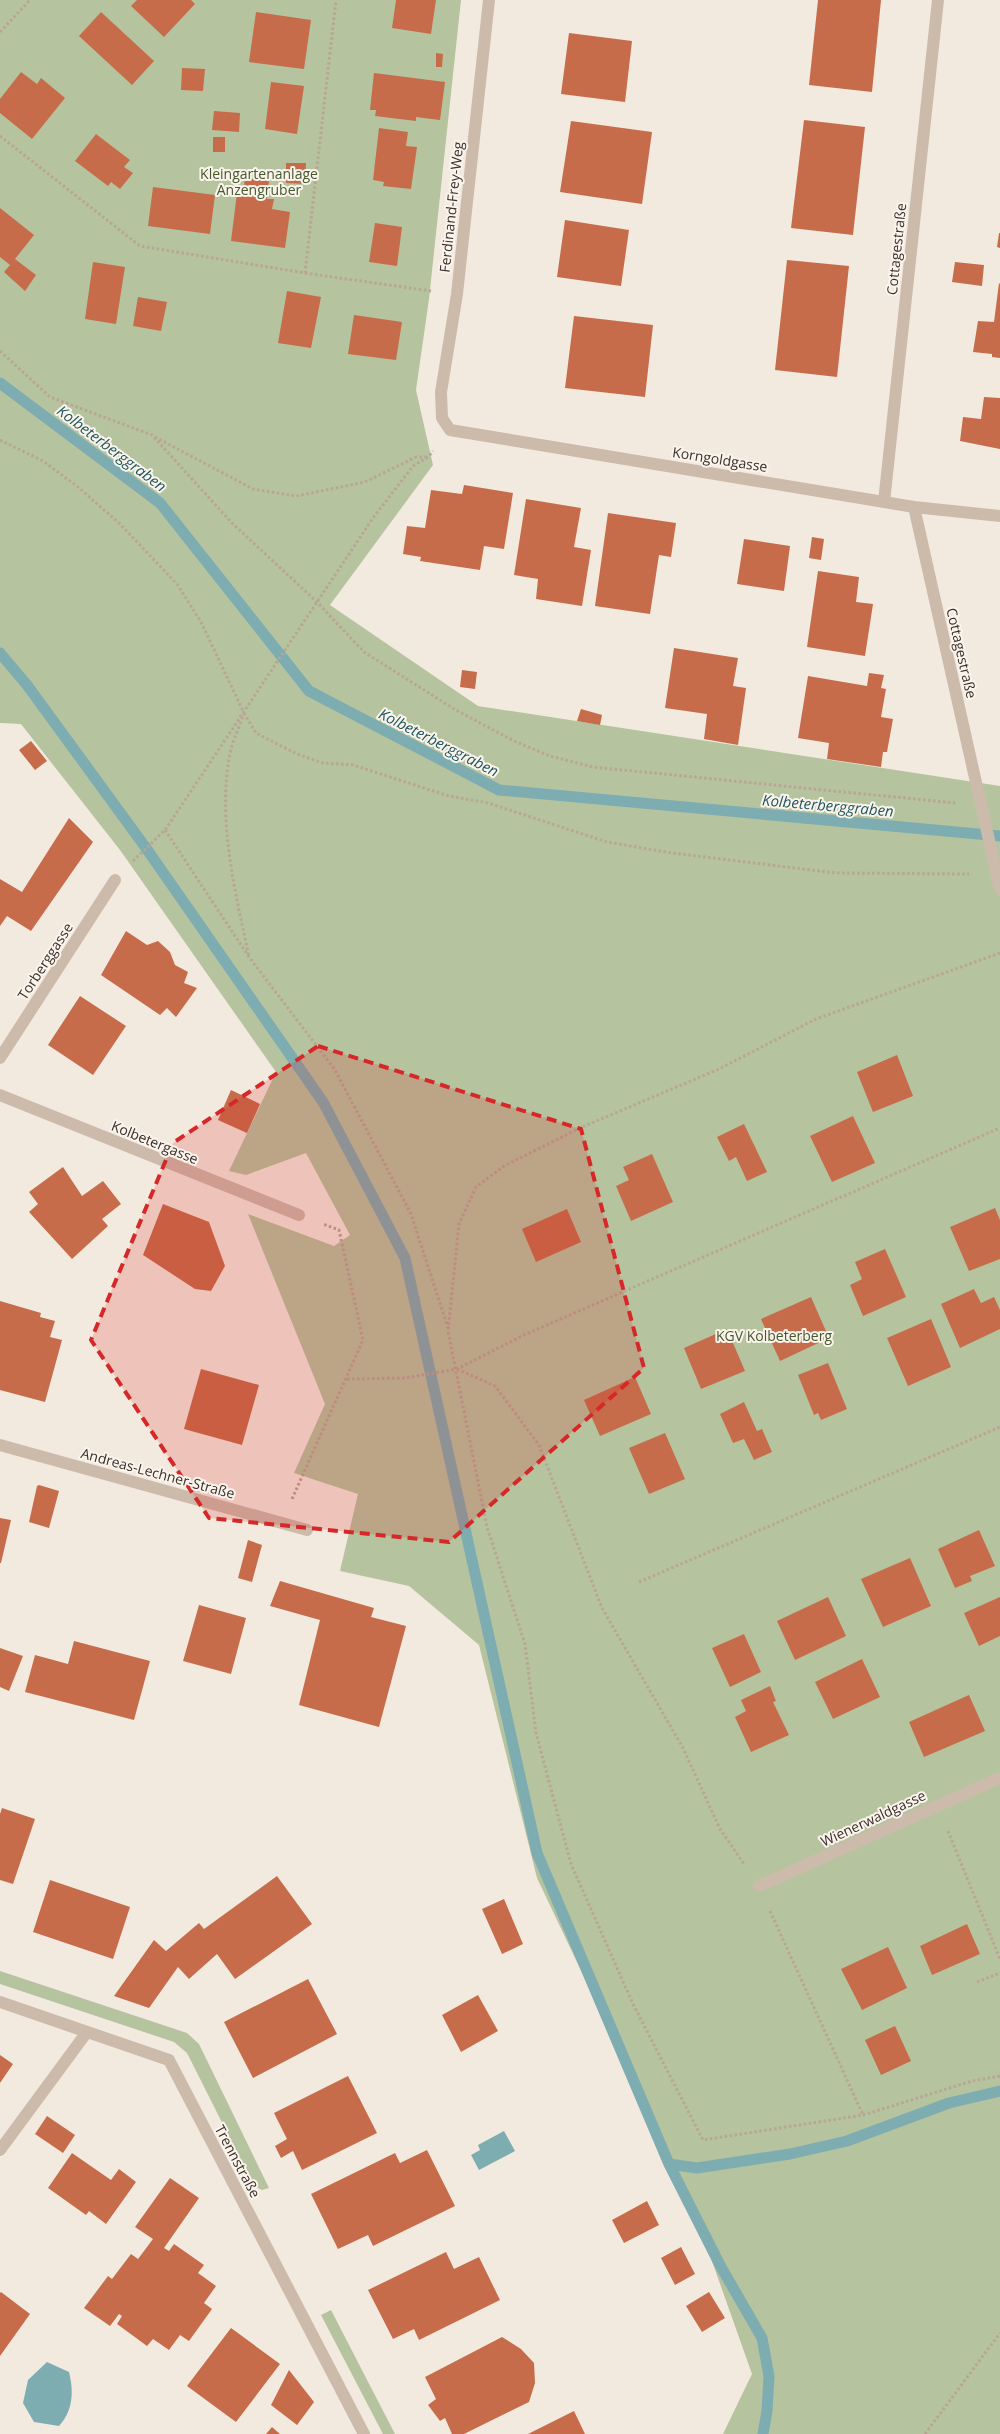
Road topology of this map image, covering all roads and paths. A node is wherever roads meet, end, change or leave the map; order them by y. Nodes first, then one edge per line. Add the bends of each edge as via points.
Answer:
1 (30, 0) edge
2 (336, 0) edge
3 (489, 0) edge
4 (938, 0) edge
5 (0, 32) edge
6 (0, 136) edge
7 (305, 273) junction
8 (456, 294) junction
9 (0, 351) edge
10 (442, 418) joint
11 (152, 435) junction
12 (0, 440) edge
13 (884, 502) junction
14 (914, 507) junction
15 (1000, 516) edge
16 (317, 602) junction
17 (244, 713) junction
18 (981, 806) junction
19 (165, 830) junction
20 (115, 880) joint
21 (1000, 888) edge
22 (1000, 953) edge
23 (249, 957) junction
24 (0, 1058) edge
25 (0, 1095) edge
26 (1000, 1128) edge
27 (299, 1216) joint
28 (448, 1331) junction
29 (458, 1369) junction
30 (347, 1379) junction
31 (1000, 1428) edge
32 (0, 1445) edge
33 (281, 1522) junction
34 (307, 1530) dead end
35 (639, 1582) dead end
36 (1000, 1778) edge
37 (937, 1805) junction
38 (759, 1886) junction
39 (1000, 1959) edge
40 (1000, 1973) edge
41 (976, 1982) dead end
42 (0, 2002) edge
43 (87, 2032) junction
44 (1000, 2076) edge
45 (862, 2115) junction
46 (0, 2150) edge
47 (1000, 2333) edge
48 (364, 2434) edge
49 (925, 2434) edge

1 - 5 path
2 - 7 path
3 - 8 street, Ferdinand-Frey-Weg
4 - 13 street, Cottagestraße
6 - 7 path via 140,246
7 - 8 path
8 - 10 street, Ferdinand-Frey-Weg via 441,392
9 - 11 path via 50,397
10 - 13 street, Korngoldgasse via 450,430
11 - 16 path via 232,524
11 - 16 path via 253,489 296,496 365,482 416,457 428,457 413,466 373,518
12 - 17 path via 42,461 78,487 120,524 176,584 201,622
13 - 14 street, Korngoldgasse
14 - 15 street, Korngoldgasse
14 - 18 street, Cottagestraße
16 - 17 path
16 - 18 path via 364,652 454,709 550,756 593,767
17 - 19 path
17 - 21 path via 256,733 297,754 324,763 353,764 607,842 719,860 836,873 980,874
17 - 23 path via 230,752 226,797 228,856
18 - 21 street, Cottagestraße
19 - 20 path
19 - 23 path
20 - 24 street, Torberggasse
22 - 28 path via 816,1019 719,1069 580,1128 504,1166 476,1187 459,1224
23 - 28 path via 335,1070 412,1214
25 - 27 street, Kolbetergasse
26 - 29 path via 526,1334
27 - 30 path via 339,1230 363,1340
28 - 29 path
29 - 30 path via 405,1378
29 - 38 path via 495,1386 539,1445 602,1608 683,1748 720,1830
29 - 45 path via 469,1443 488,1527 525,1644 536,1733 571,1864 633,2004 703,2140
30 - 33 path
31 - 35 path
32 - 33 street, Andreas-Lechner-Straße
33 - 34 street, Andreas-Lechner-Straße
36 - 37 street, Wienerwaldgasse
37 - 38 street, Wienerwaldgasse
37 - 39 path
38 - 45 path
40 - 41 path
42 - 43 street, Trennstraße
43 - 46 street
43 - 48 street, Trennstraße via 169,2060
44 - 45 path
47 - 49 path

